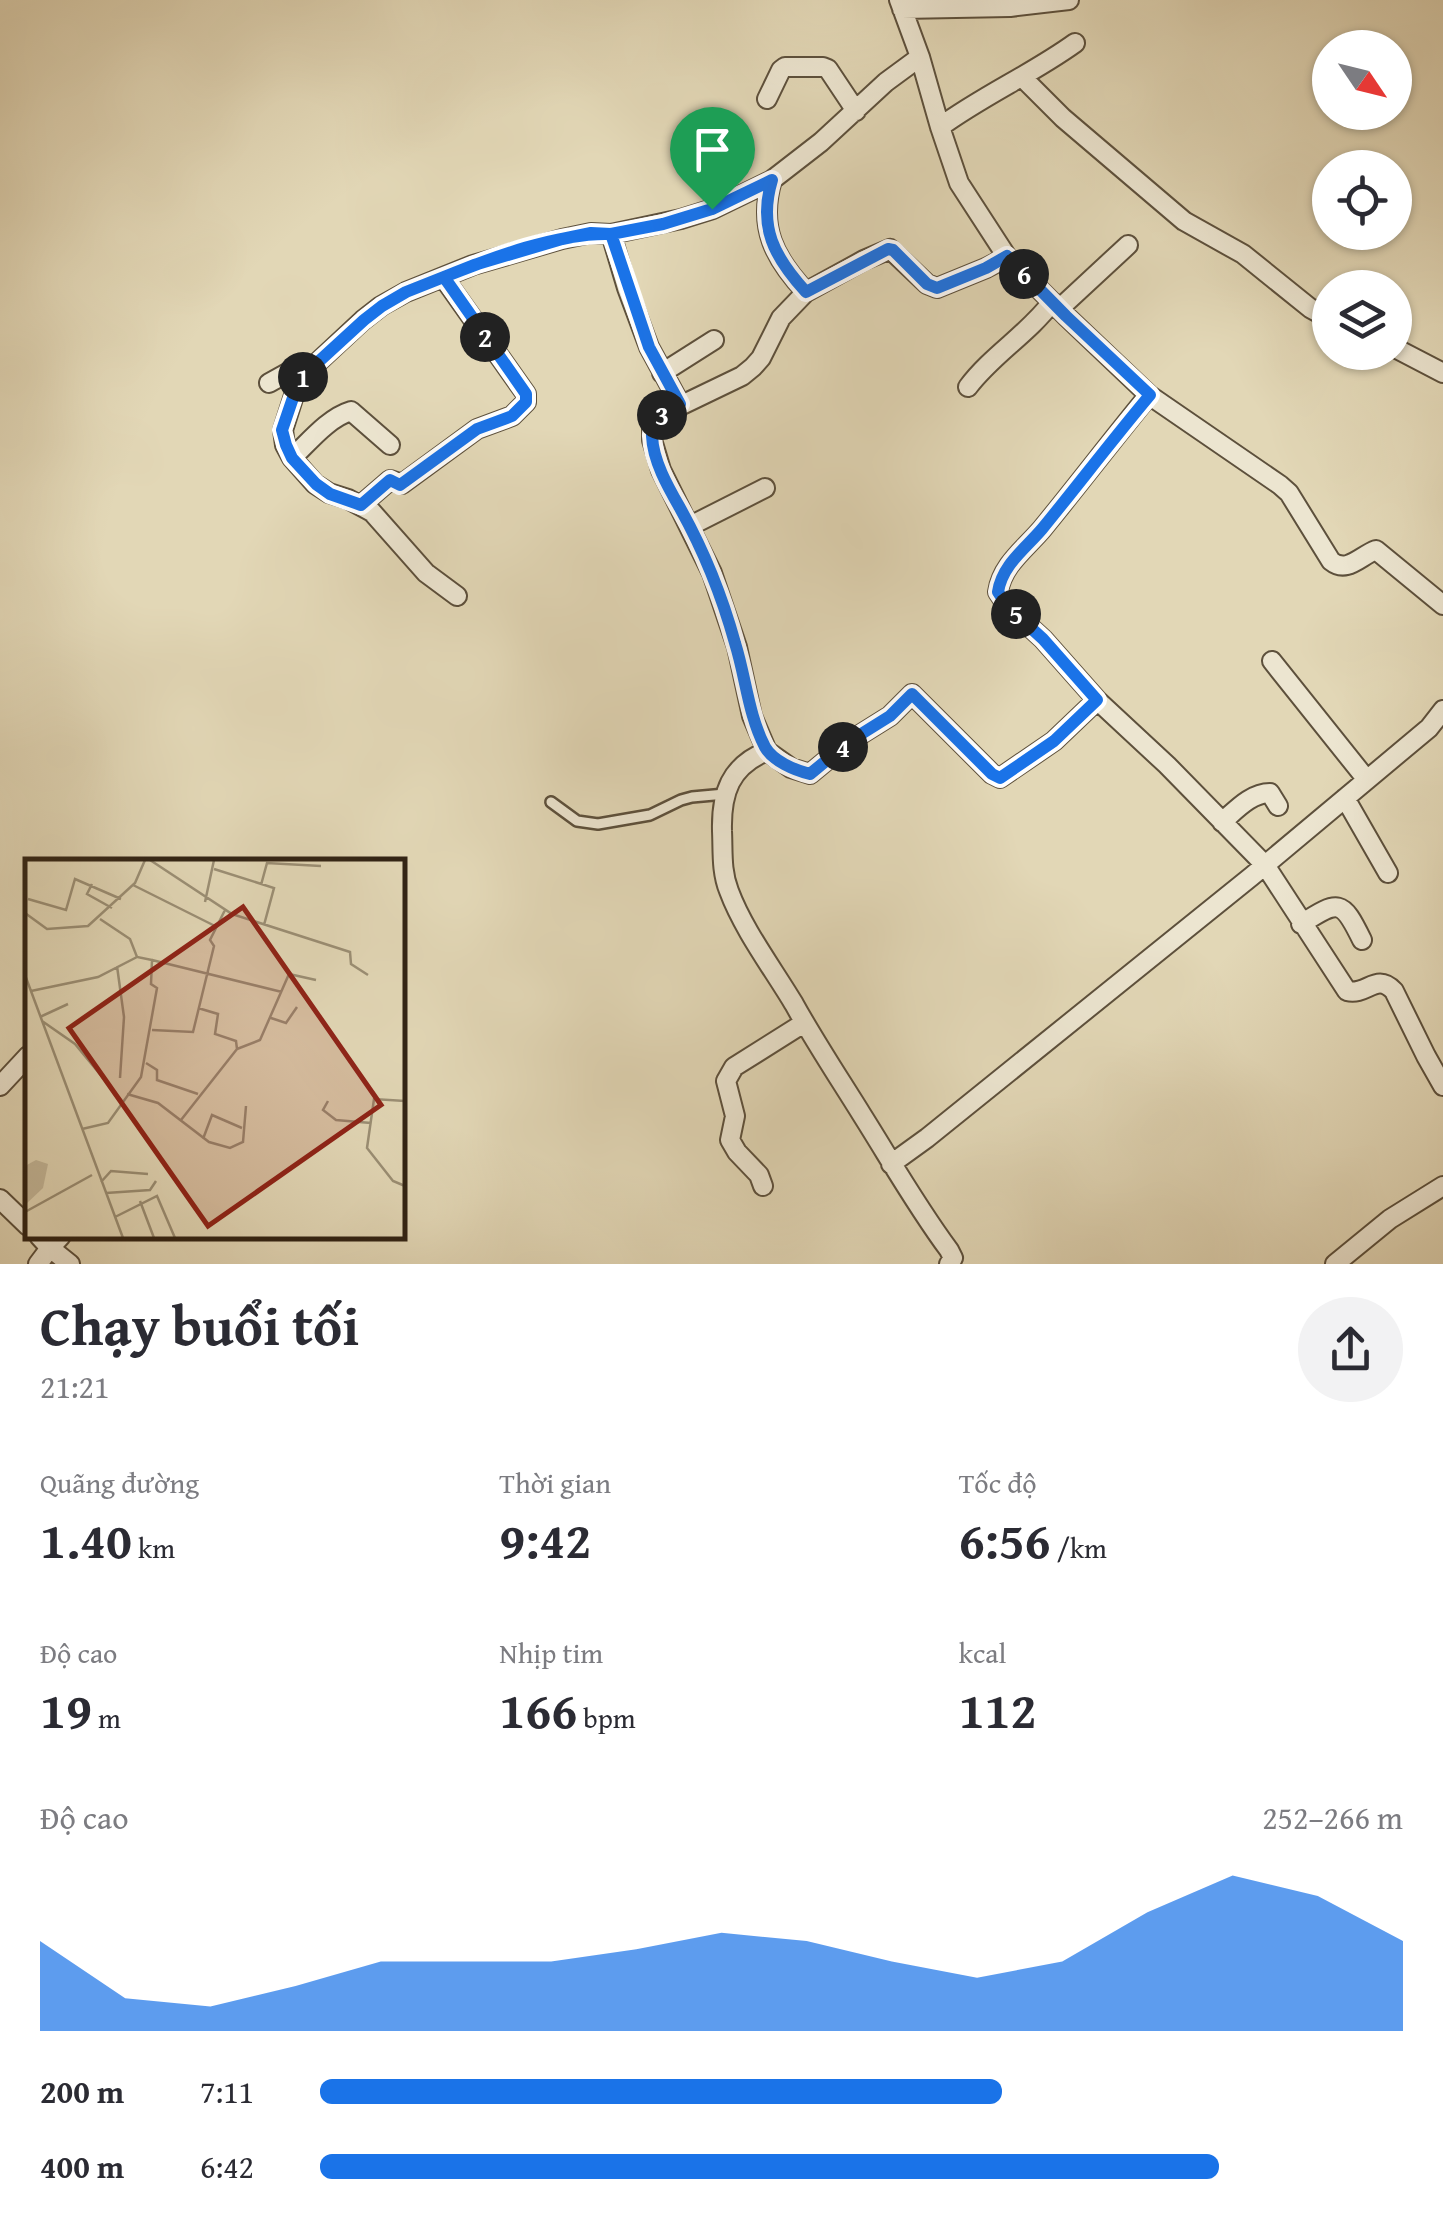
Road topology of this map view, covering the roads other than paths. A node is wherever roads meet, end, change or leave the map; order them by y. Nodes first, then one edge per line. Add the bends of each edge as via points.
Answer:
1 (1069, 0) edge
2 (901, 5) edge
3 (1074, 43) dead end
4 (920, 57) junction
5 (1022, 77) junction
6 (767, 98) dead end
7 (856, 111) junction
8 (940, 127) junction
9 (772, 180) junction
10 (611, 234) junction
11 (1128, 244) dead end
12 (1007, 256) junction
13 (444, 277) junction
14 (806, 292) junction
15 (1056, 306) junction
16 (1312, 309) edge
17 (714, 340) dead end
18 (1412, 357) edge
19 (662, 373) junction
20 (1443, 374) edge
21 (304, 375) junction
22 (269, 384) dead end
23 (968, 387) dead end
24 (1150, 395) junction
25 (680, 404) junction
26 (390, 445) dead end
27 (292, 458) junction
28 (765, 488) dead end
29 (361, 505) junction
30 (690, 526) junction
31 (457, 596) dead end
32 (1443, 605) edge
33 (1272, 661) dead end
34 (1097, 700) junction
35 (1443, 710) edge
36 (767, 752) junction
37 (1367, 780) junction
38 (726, 794) junction
39 (1344, 798) junction
40 (552, 802) dead end
41 (1278, 806) dead end
42 (1222, 822) junction
43 (1264, 866) junction
44 (1388, 873) dead end
45 (1301, 924) junction
46 (1362, 940) dead end
47 (804, 1023) junction
48 (25, 1064) edge
49 (1438, 1066) edge
50 (0, 1086) edge
51 (1443, 1086) edge
52 (891, 1164) junction
53 (762, 1186) dead end
54 (1443, 1186) edge
55 (0, 1199) edge
56 (25, 1223) edge
57 (50, 1240) edge
58 (38, 1264) edge
59 (70, 1264) edge
60 (949, 1264) edge
61 (1335, 1264) edge

1 - 2 street via 1010,8
2 - 4 street
3 - 5 street
4 - 7 street
4 - 8 street
5 - 8 street
5 - 16 street via 1184,221 1243,254
6 - 7 street via 785,67 818,65
7 - 9 street
8 - 12 street via 959,183
9 - 10 street via 712,209
9 - 14 street via 769,234
10 - 13 street via 562,239
10 - 19 street
11 - 15 street
12 - 14 street via 937,288 888,249
12 - 15 street
13 - 21 street via 382,306
13 - 29 street via 526,402 402,484 390,480
14 - 25 street via 781,318 753,367
15 - 23 street
15 - 24 street
17 - 19 street
18 - 20 street
19 - 25 street
21 - 22 street via 287,374
21 - 27 street via 282,430
24 - 32 street via 1288,492 1331,562 1345,567 1376,550
24 - 34 street via 1000,580 998,592 1008,607
25 - 30 street via 660,416 652,440
26 - 27 street via 351,412
27 - 29 street via 330,494
28 - 30 street
29 - 31 street
30 - 36 street via 724,608
33 - 37 street
34 - 36 street via 1054,741 1000,778 912,694 810,774
34 - 42 street
35 - 37 street
36 - 38 street via 743,764
37 - 39 street
38 - 40 lane via 598,824 577,822
38 - 47 street via 721,852 729,892
39 - 43 street
39 - 44 street
41 - 42 street via 1264,792
42 - 43 street
43 - 45 street
43 - 52 street
45 - 46 street via 1337,906
45 - 49 street via 1347,991 1380,983 1394,991
47 - 52 street
47 - 53 street via 734,1067 726,1081 735,1112 730,1140
48 - 50 street
49 - 51 street
52 - 60 street via 949,1250
54 - 61 street
55 - 56 street
57 - 58 street
57 - 59 street

